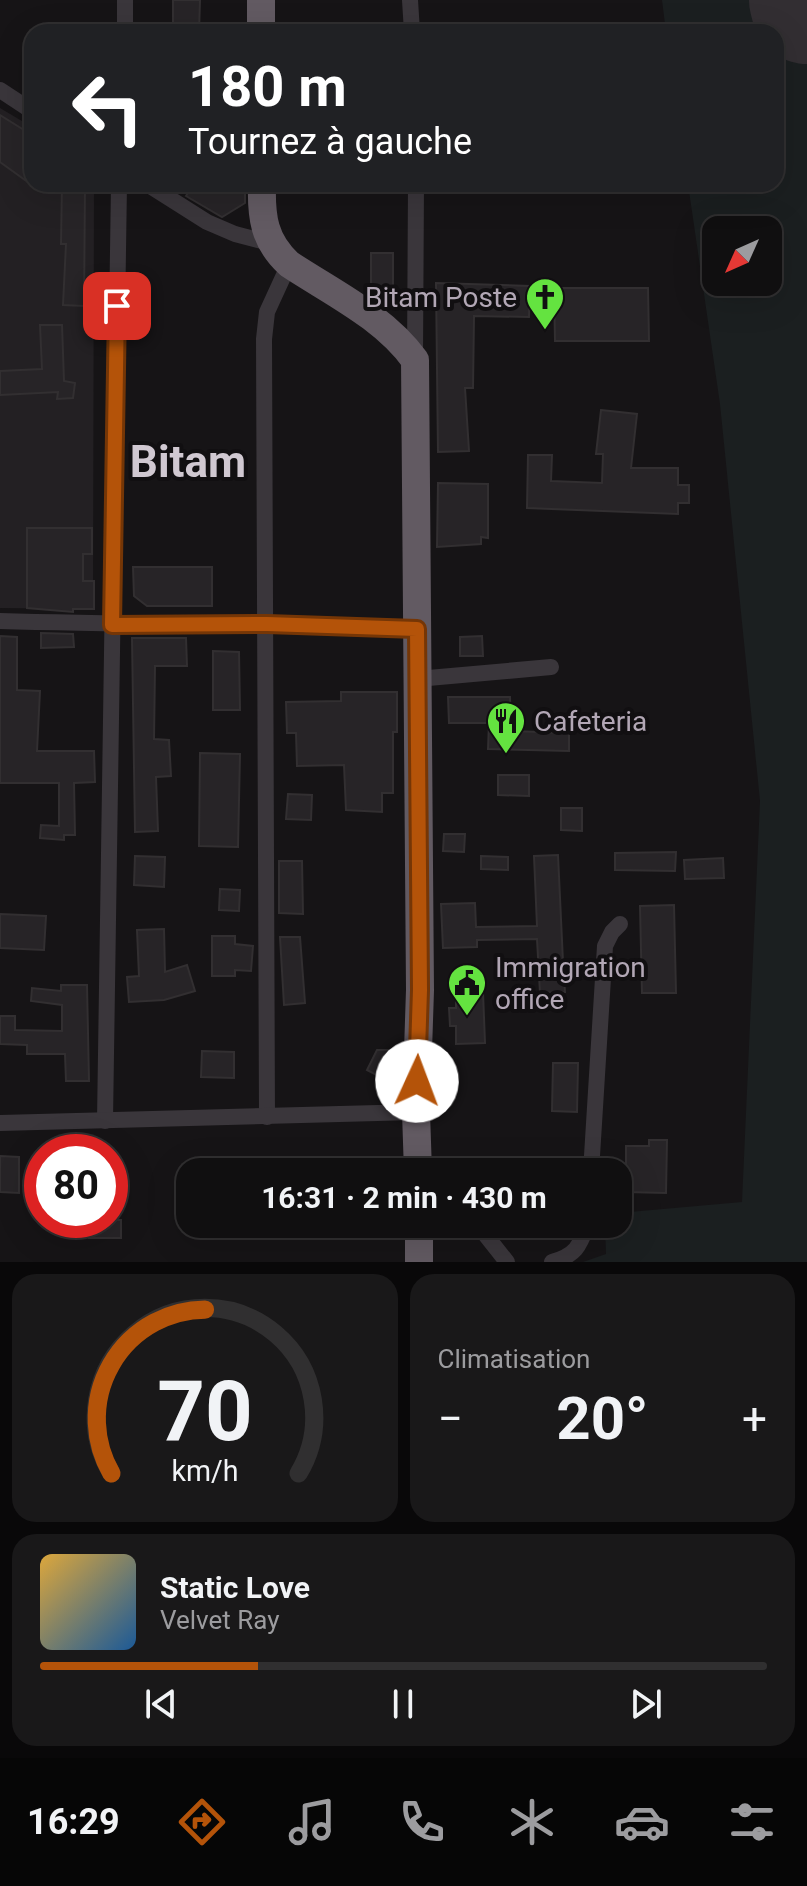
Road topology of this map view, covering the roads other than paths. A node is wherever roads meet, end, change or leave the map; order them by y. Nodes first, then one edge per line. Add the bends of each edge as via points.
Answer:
1 (125, 0) edge
2 (261, 0) edge
3 (410, 0) edge
4 (125, 24) edge
5 (261, 24) edge
6 (412, 24) edge
7 (0, 90) edge
8 (24, 106) edge
9 (119, 192) edge
10 (160, 192) edge
11 (262, 192) edge
12 (416, 192) edge
13 (270, 243) junction
14 (289, 264) junction
15 (415, 360) junction
16 (0, 621) edge
17 (267, 624) junction
18 (112, 625) junction
19 (417, 629) junction
20 (551, 667) dead end
21 (417, 679) junction
22 (620, 924) dead end
23 (416, 1112) junction
24 (267, 1117) junction
25 (105, 1121) junction
26 (0, 1123) edge
27 (422, 1158) edge
28 (592, 1158) edge
29 (419, 1238) edge
30 (488, 1238) edge
31 (583, 1238) edge
32 (419, 1262) edge
33 (507, 1262) edge
34 (552, 1262) edge

1 - 4 street
2 - 5 highway
3 - 6 street
7 - 8 street
9 - 18 street
10 - 13 street via 207,222
11 - 13 highway via 261,214
12 - 15 street
13 - 14 highway
14 - 15 highway via 381,323
14 - 17 street via 267,312 264,339
15 - 19 highway
16 - 18 street
17 - 18 street
17 - 19 street
17 - 24 street
18 - 25 street
19 - 21 highway
20 - 21 street
21 - 23 highway
22 - 28 street via 605,946
23 - 24 street
23 - 27 highway
24 - 25 street
25 - 26 street
29 - 32 highway
30 - 33 street
31 - 34 street via 571,1255

